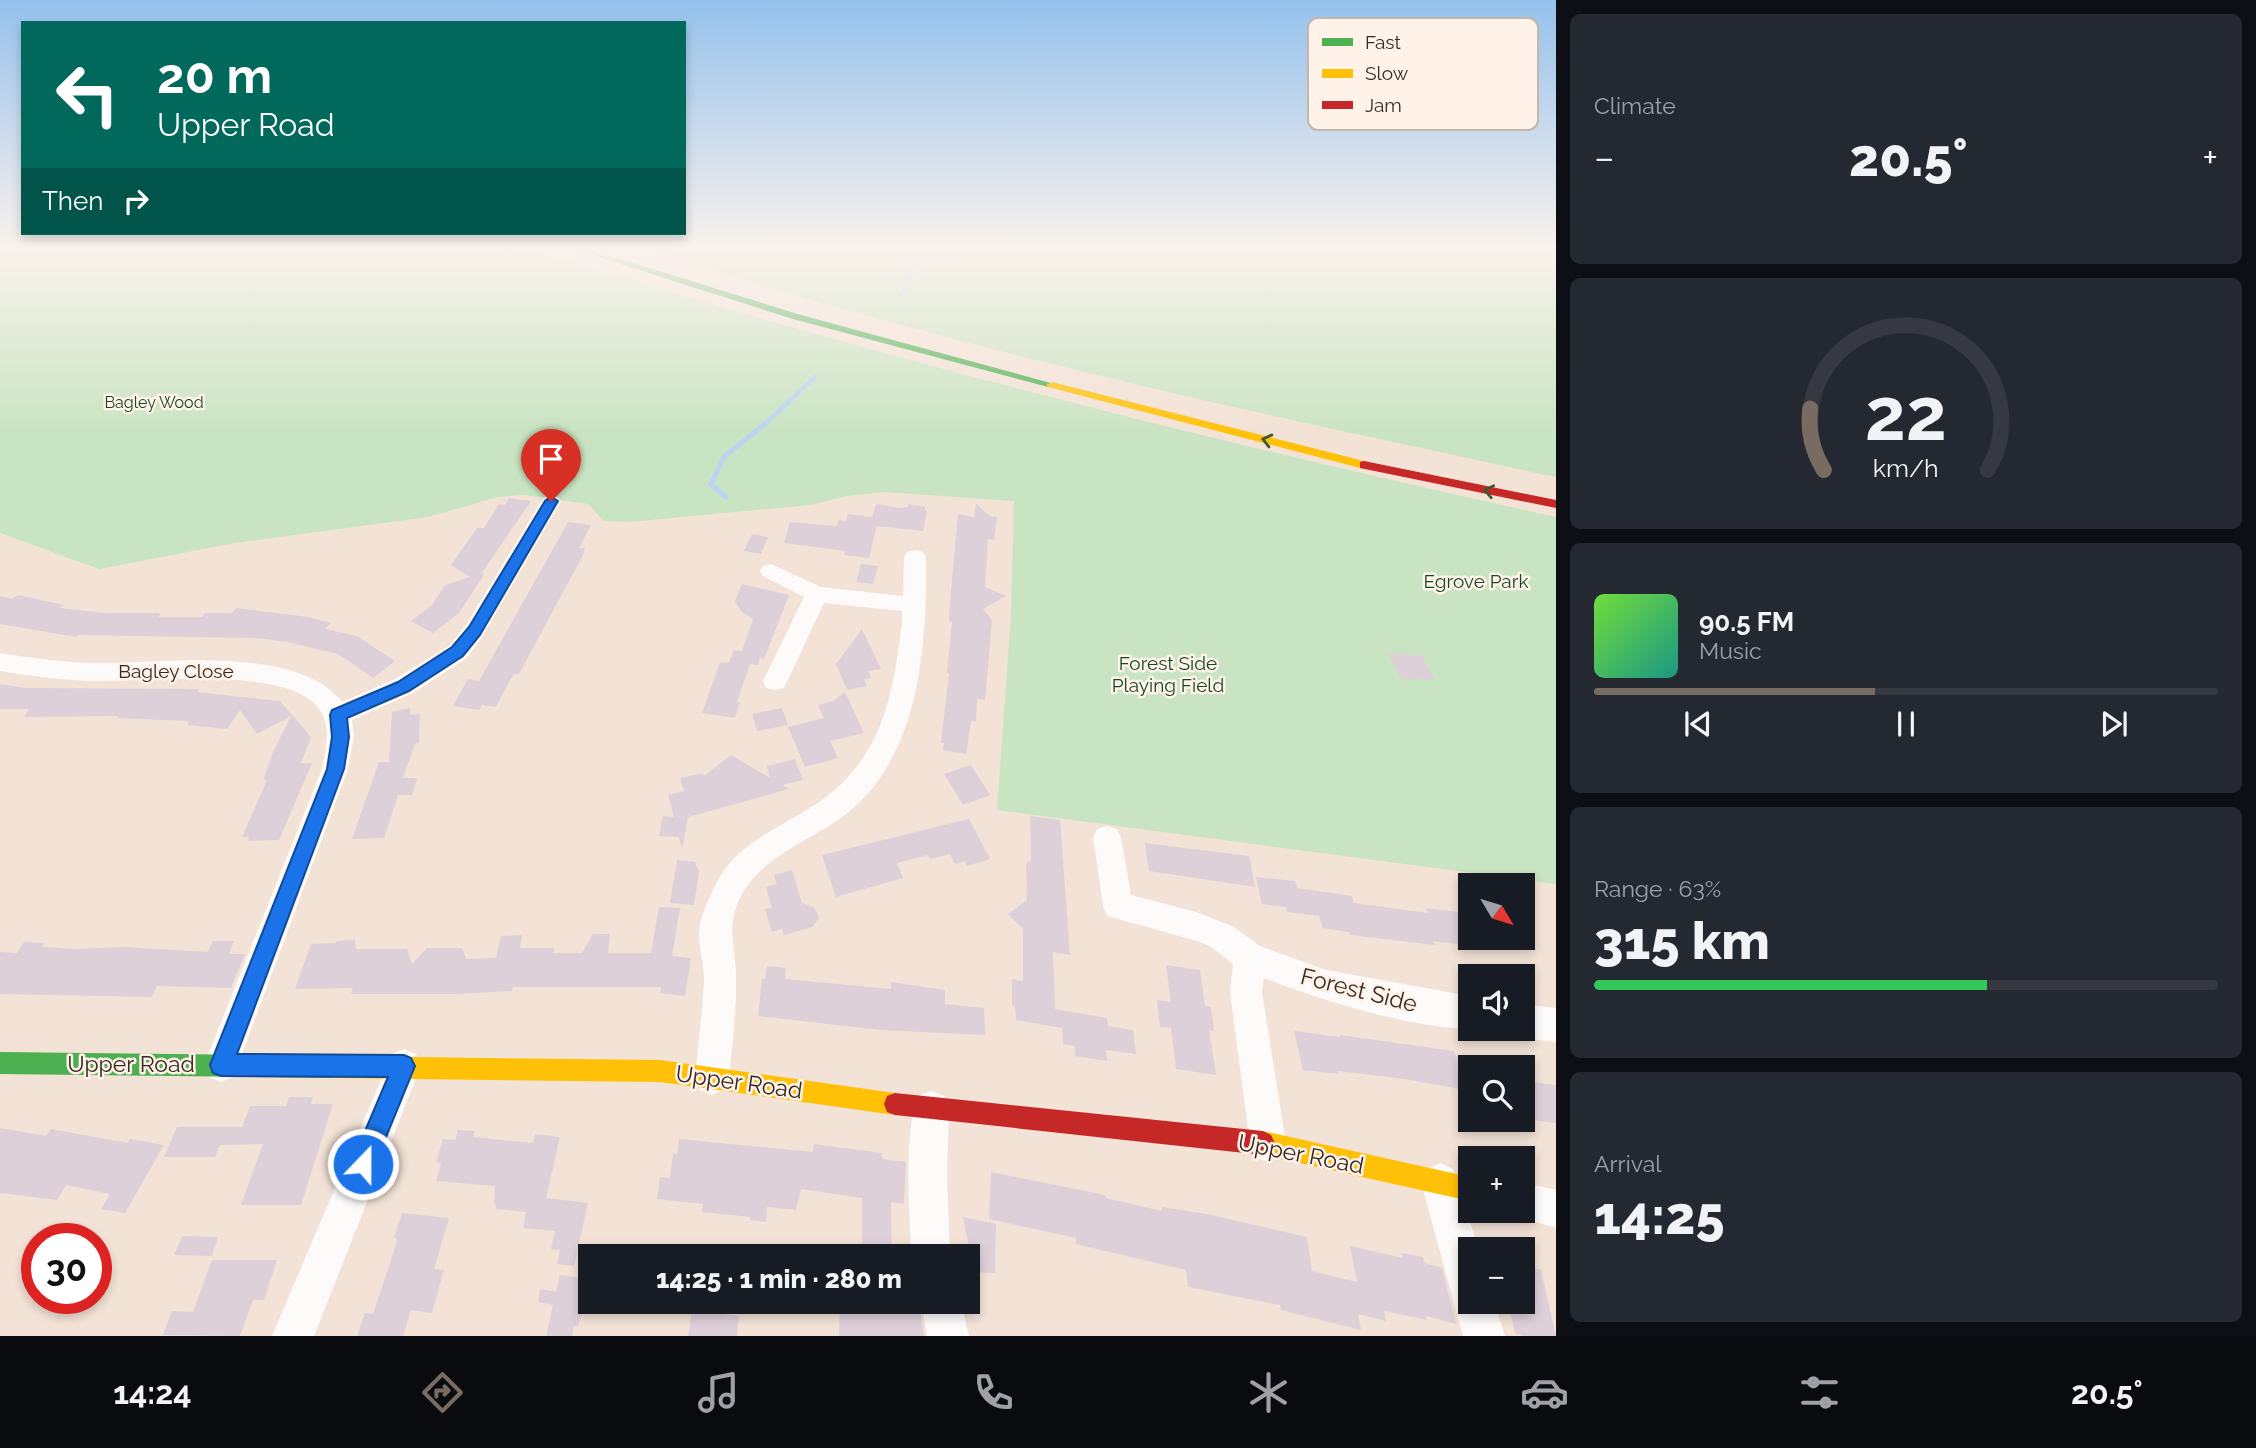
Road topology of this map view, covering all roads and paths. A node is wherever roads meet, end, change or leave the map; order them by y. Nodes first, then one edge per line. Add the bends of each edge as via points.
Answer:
1 (775, 310) edge
2 (821, 310) edge
3 (1556, 488) edge
4 (551, 501) dead end
5 (1556, 504) edge
6 (915, 557) dead end
7 (771, 571) dead end
8 (817, 594) junction
9 (916, 605) junction
10 (0, 662) edge
11 (775, 681) dead end
12 (338, 715) junction
13 (1107, 838) dead end
14 (1250, 958) junction
15 (1458, 1011) edge
16 (1535, 1023) edge
17 (1556, 1026) edge
18 (0, 1063) edge
19 (221, 1065) junction
20 (404, 1066) junction
21 (712, 1077) junction
22 (931, 1109) junction
23 (1268, 1144) junction
24 (1455, 1186) edge
25 (1535, 1204) edge
26 (1556, 1209) edge
27 (1462, 1237) edge
28 (931, 1244) edge
29 (943, 1314) edge
30 (1478, 1314) edge
31 (293, 1336) edge
32 (948, 1336) edge
33 (1484, 1336) edge

5 -> 1 main road via 1364,465
2 - 3 main road via 1364,449
4 - 12 street via 458,652 404,686
6 - 9 street
7 - 8 street
8 - 9 street
8 - 11 street
9 - 21 street via 889,738 870,772 836,806 756,856 729,887 715,931 721,979
10 - 12 street, Bagley Close via 91,672 218,668 263,673 301,684 325,698
12 - 19 street via 341,737 335,769
13 - 14 street, Forest Side via 1118,906 1196,926 1221,936
14 - 15 street, Forest Side via 1326,986
14 - 23 street via 1245,992
16 - 17 street
18 - 19 main road, Upper Road
19 - 20 main road, Upper Road
20 - 21 main road, Upper Road via 660,1071
20 - 31 street
21 - 22 main road, Upper Road
22 - 23 main road, Upper Road
22 - 28 street
23 - 24 main road, Upper Road
24 - 27 street
25 - 26 street
29 - 32 street
30 - 33 street

